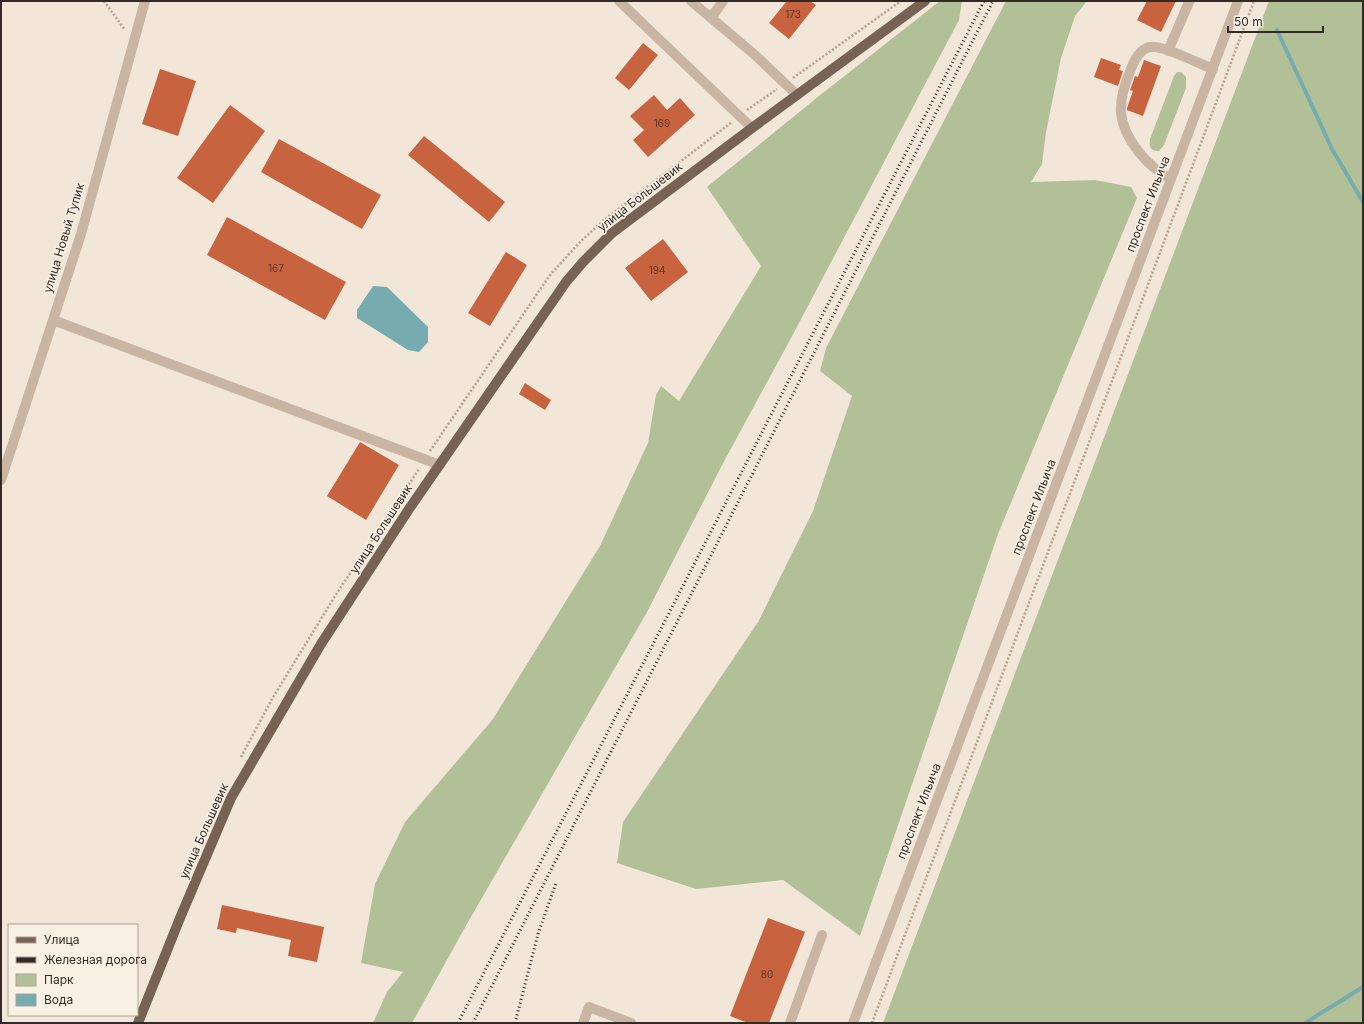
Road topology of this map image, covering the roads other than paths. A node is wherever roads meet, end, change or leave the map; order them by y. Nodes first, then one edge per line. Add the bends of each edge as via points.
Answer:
1 (145, 1) edge
2 (619, 1) edge
3 (692, 1) edge
4 (723, 1) edge
5 (925, 1) edge
6 (1238, 1) edge
7 (1189, 2) dead end
8 (711, 18) junction
9 (1168, 51) junction
10 (1212, 69) junction
11 (797, 95) junction
12 (752, 128) junction
13 (1171, 179) junction
14 (53, 320) junction
15 (440, 465) junction
16 (1, 480) edge
17 (822, 935) dead end
18 (138, 1023) edge
19 (583, 1023) edge
20 (631, 1023) edge
21 (790, 1023) edge
22 (853, 1023) edge

1 - 14 street, улица Новый Тупик via 81,234
2 - 12 street
3 - 8 street
4 - 8 street
5 - 11 main road, улица Большевик
6 - 10 street, проспект Ильича
7 - 9 street
8 - 11 street
9 - 10 street
9 - 13 street via 1150,47 1137,57 1125,83 1121,113 1132,142 1154,167
10 - 13 street, проспект Ильича
11 - 12 main road, улица Большевик
12 - 15 main road, улица Большевик via 612,233 583,262 566,282
13 - 22 street, проспект Ильича
14 - 15 street
14 - 16 street, улица Новый Тупик
15 - 18 main road, улица Большевик via 322,644 231,798
17 - 21 street
19 - 20 street via 589,1007

